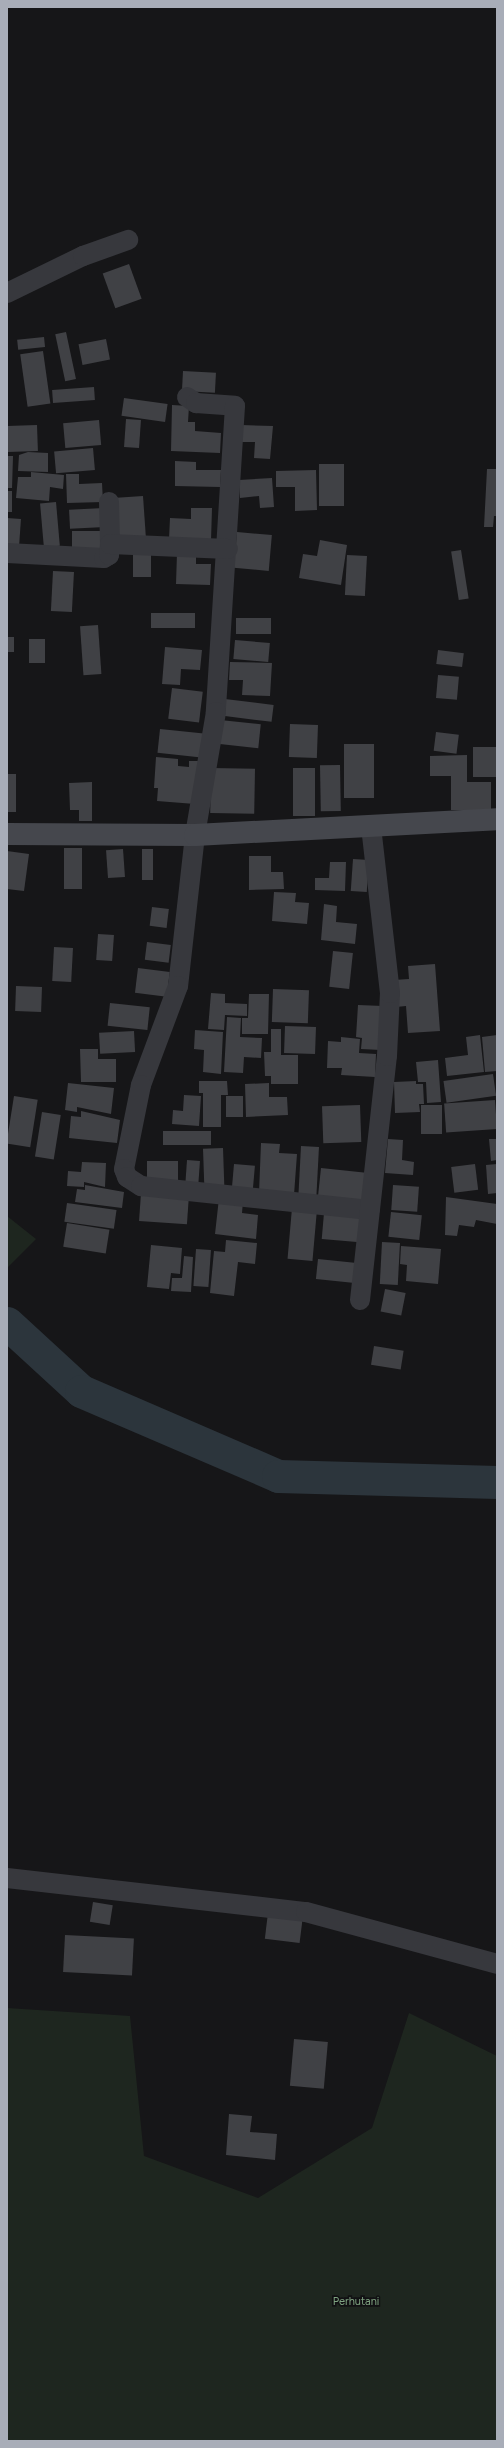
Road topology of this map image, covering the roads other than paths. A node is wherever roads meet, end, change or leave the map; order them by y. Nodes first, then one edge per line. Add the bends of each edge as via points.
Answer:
1 (128, 240) dead end
2 (7, 293) edge
3 (187, 397) dead end
4 (110, 502) dead end
5 (110, 544) junction
6 (228, 549) junction
7 (7, 553) edge
8 (497, 819) edge
9 (371, 826) junction
10 (7, 834) edge
11 (195, 835) junction
12 (370, 1210) junction
13 (360, 1300) dead end
14 (7, 1878) edge
15 (497, 1964) edge

1 - 2 street via 83,256
3 - 6 street via 196,403 235,406
4 - 5 street
5 - 6 street
5 - 7 street via 109,555 104,558
6 - 11 street via 212,742
8 - 9 street
9 - 11 street
9 - 12 street via 390,993 387,1056
10 - 11 street
11 - 12 street via 178,986 140,1085 124,1169 127,1177 140,1186
12 - 13 street
14 - 15 street via 306,1912

